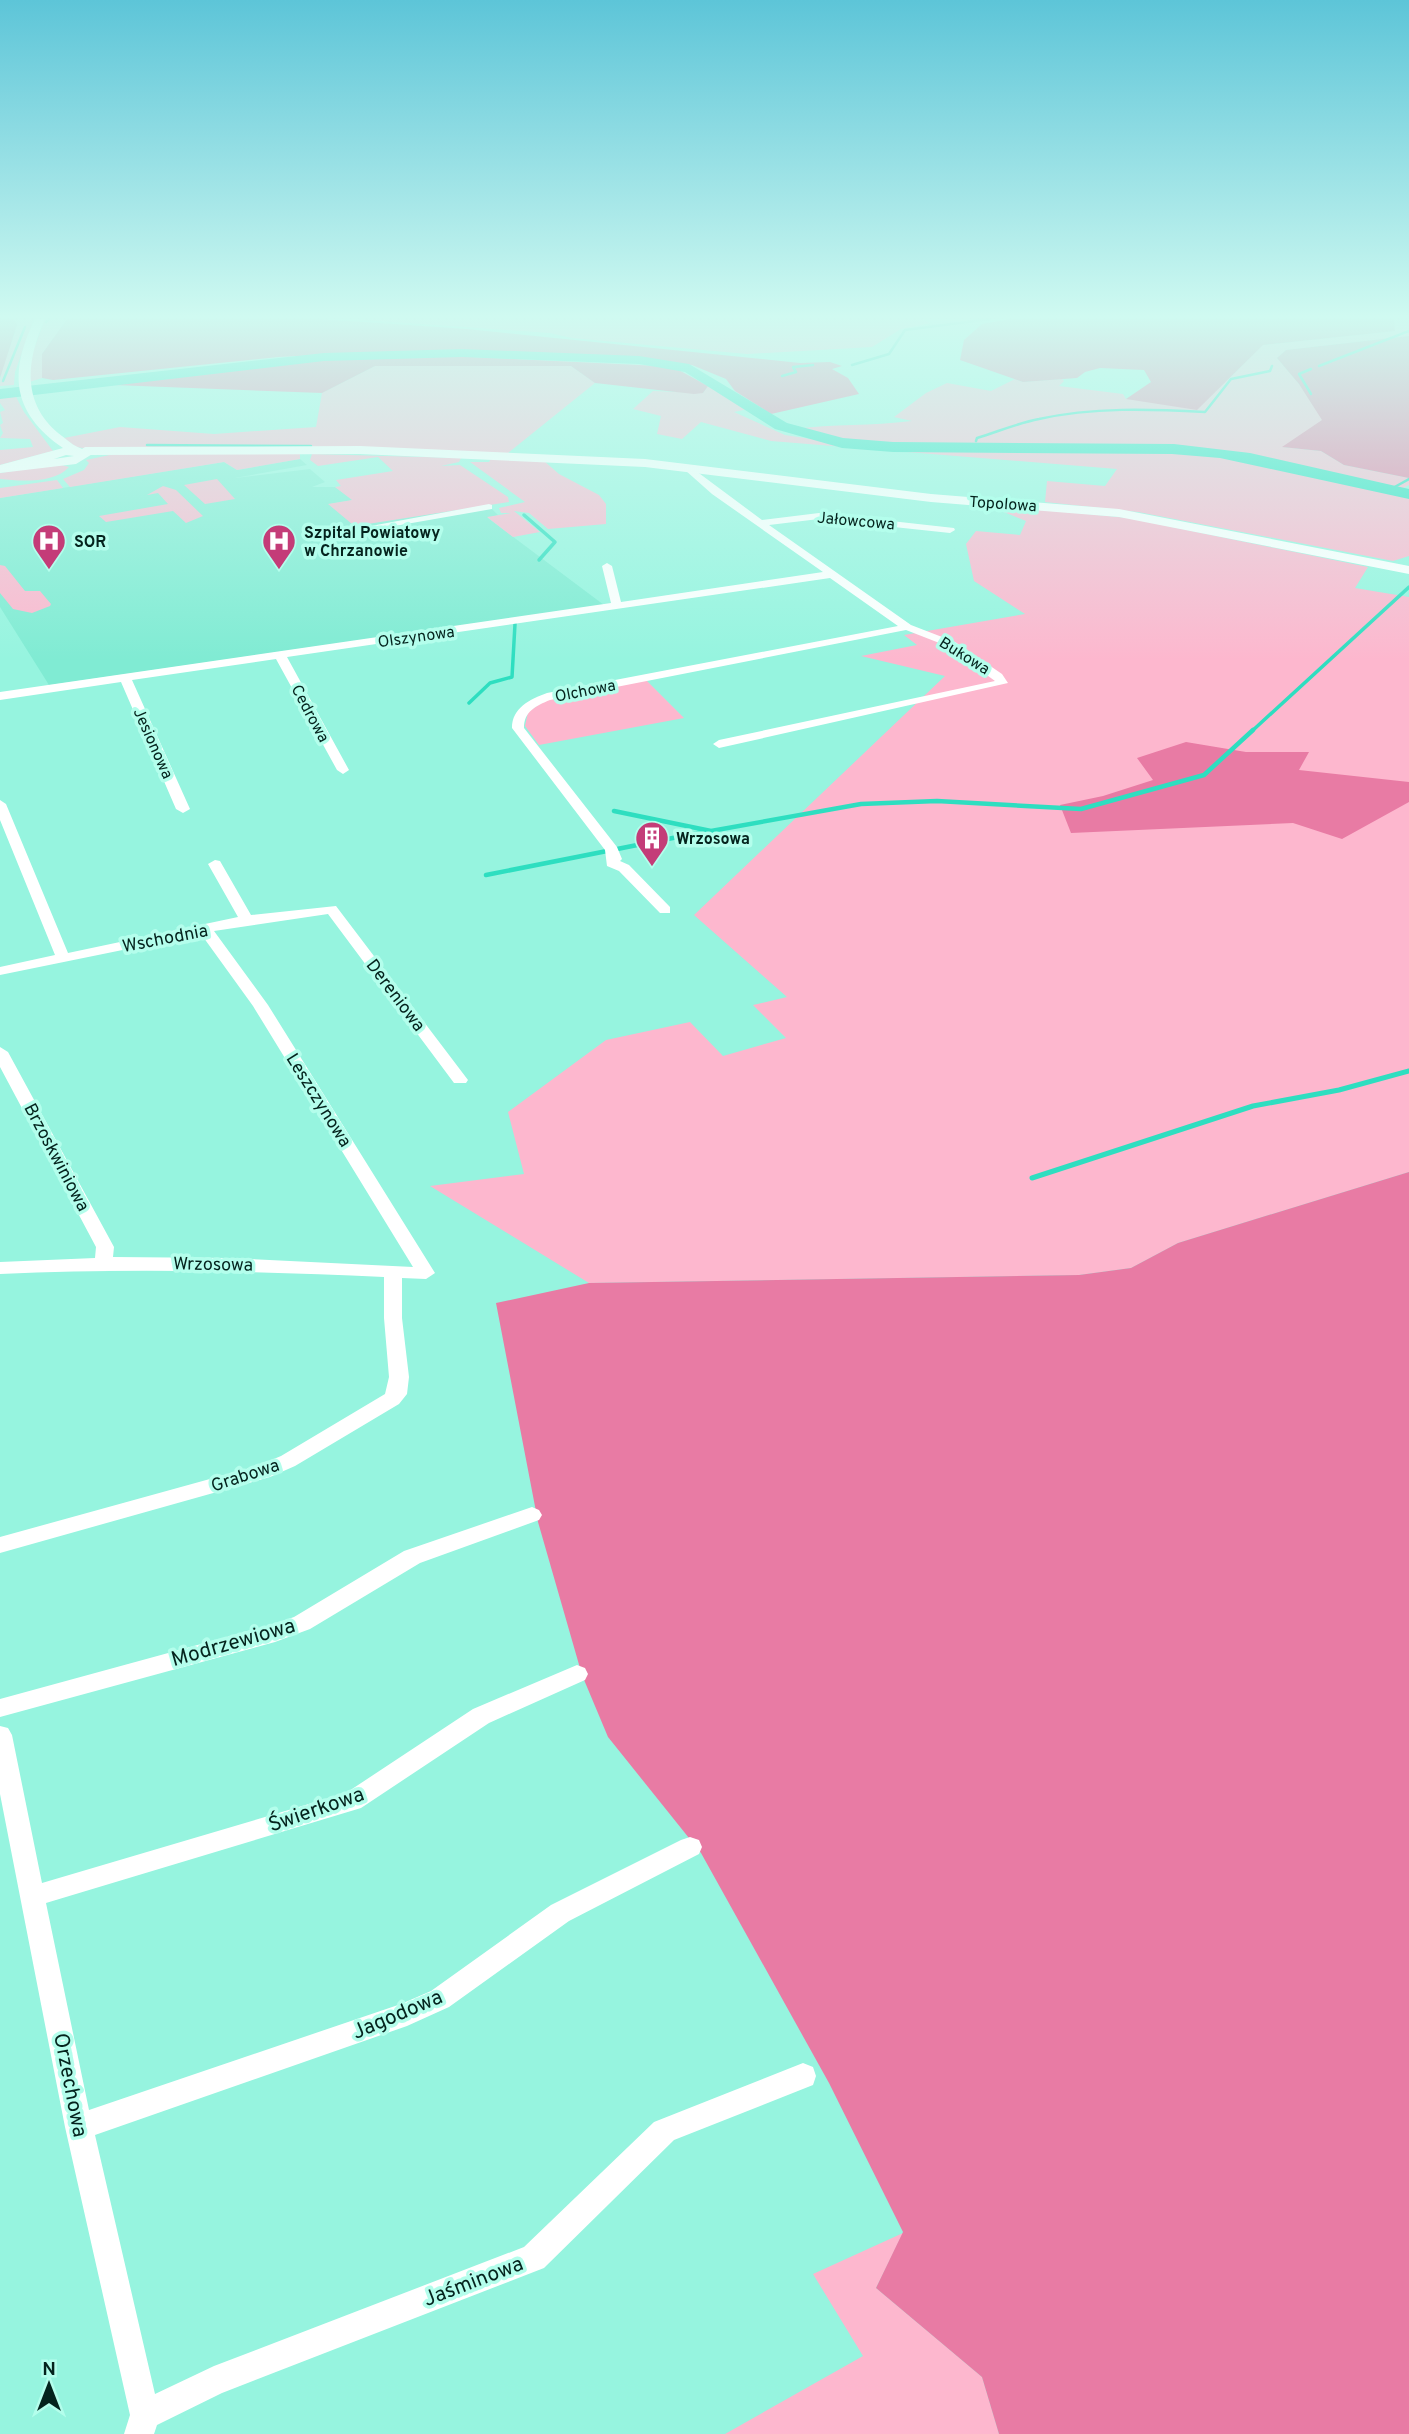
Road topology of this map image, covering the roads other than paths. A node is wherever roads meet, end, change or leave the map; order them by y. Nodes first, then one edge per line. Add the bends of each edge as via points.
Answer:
1 (45, 433) edge
2 (58, 452) junction
3 (82, 452) junction
4 (688, 468) junction
5 (0, 469) edge
6 (489, 508) dead end
7 (762, 523) junction
8 (950, 530) dead end
9 (349, 531) dead end
10 (607, 566) dead end
11 (1409, 570) edge
12 (833, 574) junction
13 (617, 606) junction
14 (907, 627) junction
15 (280, 655) junction
16 (125, 678) junction
17 (0, 696) edge
18 (719, 744) dead end
19 (343, 770) dead end
20 (0, 804) edge
21 (183, 809) dead end
22 (215, 864) dead end
23 (331, 909) joint
24 (665, 910) dead end
25 (247, 920) junction
26 (206, 930) junction
27 (63, 958) junction
28 (0, 971) edge
29 (0, 1052) edge
30 (460, 1080) dead end
31 (104, 1263) junction
32 (0, 1268) edge
33 (393, 1270) junction
34 (426, 1273) joint
35 (531, 1515) dead end
36 (0, 1545) edge
37 (577, 1674) dead end
38 (0, 1708) edge
39 (0, 1735) edge
40 (5, 1789) edge
41 (690, 1847) dead end
42 (34, 1896) junction
43 (803, 2076) dead end
44 (79, 2127) junction
45 (142, 2425) edge

1 - 2 main road
2 - 3 main road
2 - 3 main road
2 - 5 main road
3 - 4 street, Topolowa via 427,452
4 - 7 street, Bukowa
4 - 11 street, Topolowa via 931,498 1126,514
6 - 9 street
7 - 8 street, Jałowcowa via 819,516
7 - 12 street, Bukowa
10 - 13 street
12 - 13 street, Olszynowa
12 - 14 street, Bukowa
13 - 15 street, Olszynowa
14 - 18 street, Bukowa via 951,644 1002,683
14 - 24 street, Olchowa via 528,705 519,717 518,729 612,850 612,863 624,868
15 - 16 street, Olszynowa
15 - 19 street, Cedrowa
16 - 17 street, Olszynowa
16 - 21 street, Jesionowa
20 - 27 street
22 - 25 street
23 - 25 street, Wschodnia
23 - 30 street, Dereniowa
25 - 26 street, Wschodnia
26 - 27 street, Wschodnia
26 - 34 street, Leszczynowa via 260,1005
27 - 28 street, Wschodnia
29 - 31 street, Brzoskwiniowa via 106,1247
31 - 32 street, Wrzosowa
31 - 33 street, Wrzosowa
33 - 34 street, Wrzosowa
33 - 36 street, Grabowa via 399,1377 392,1399 262,1472
35 - 38 street, Modrzewiowa via 412,1557 302,1623 275,1633
37 - 42 street, Świerkowa via 481,1716 353,1801
39 - 40 street, Orzechowa
40 - 42 street, Orzechowa
41 - 44 street, Jagodowa via 560,1913 440,1999
42 - 44 street, Orzechowa
43 - 45 street, Jaśminowa via 664,2131 534,2258 214,2381
44 - 45 street, Orzechowa

